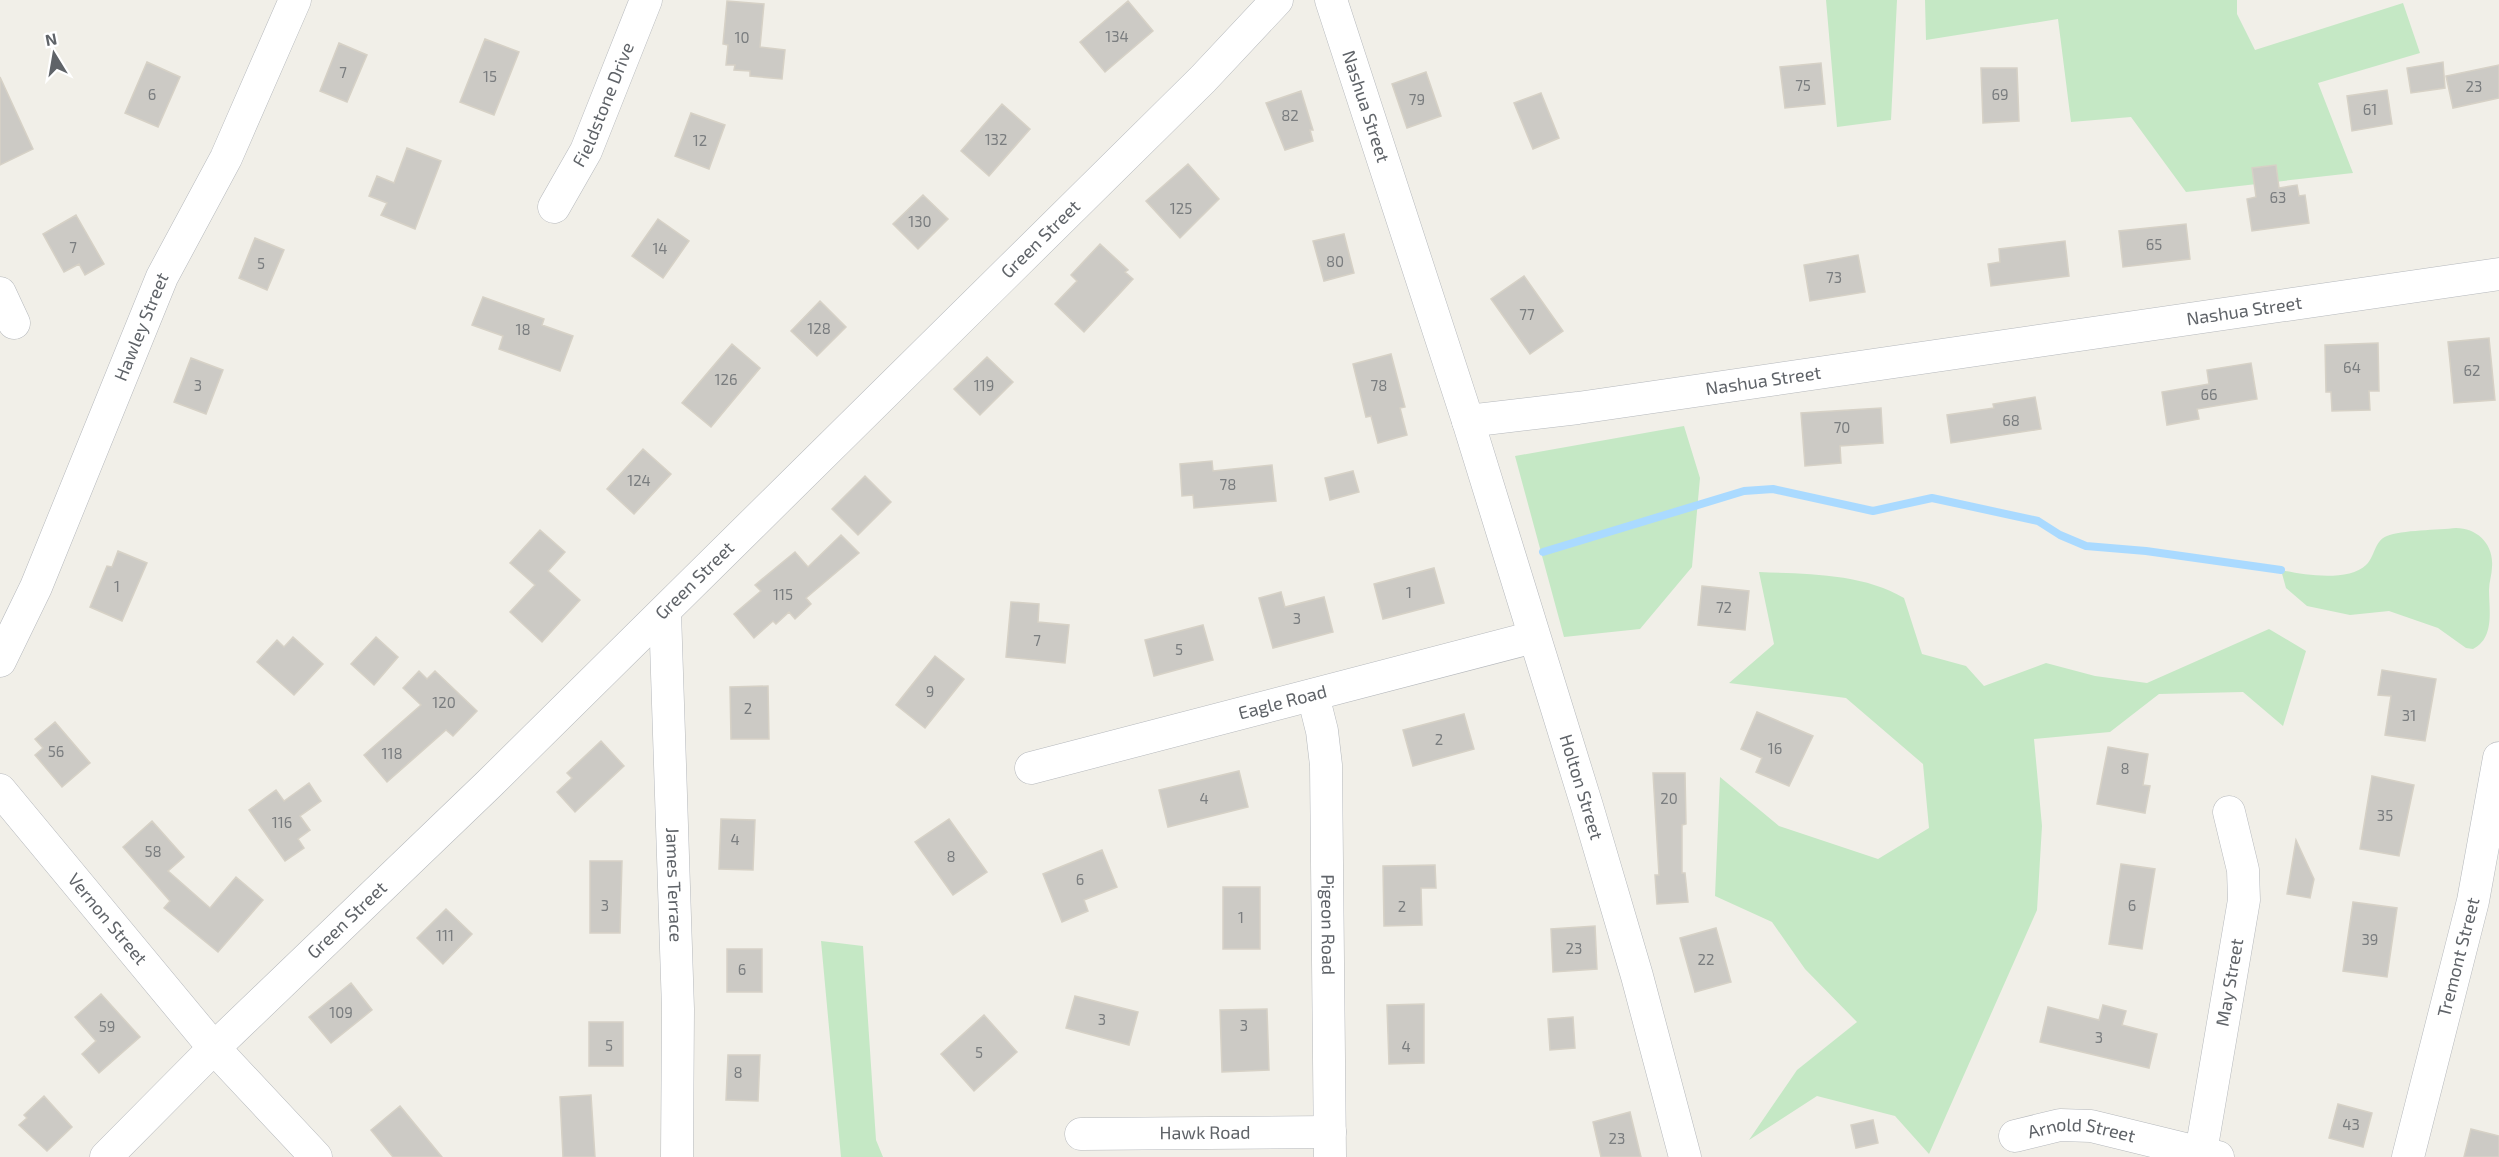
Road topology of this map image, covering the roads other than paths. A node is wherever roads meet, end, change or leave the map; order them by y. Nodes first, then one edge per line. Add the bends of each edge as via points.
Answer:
1 (295, 0) edge
2 (646, 0) edge
3 (1277, 0) edge
4 (1331, 0) edge
5 (554, 207) dead end
6 (2499, 274) edge
7 (0, 293) edge
8 (14, 323) dead end
9 (1468, 421) junction
10 (665, 612) junction
11 (1534, 637) junction
12 (0, 661) edge
13 (1313, 695) junction
14 (2499, 758) edge
15 (1030, 768) dead end
16 (0, 790) edge
17 (2229, 812) dead end
18 (214, 1048) junction
19 (1081, 1134) dead end
20 (2015, 1136) dead end
21 (1330, 1144) edge
22 (2209, 1155) edge
23 (106, 1157) edge
24 (316, 1157) edge
25 (677, 1157) edge
26 (1685, 1157) edge
27 (2408, 1157) edge

1 - 12 street, Hawley Street via 230,149 162,277 36,587
2 - 5 street, Fieldstone Drive via 586,151
3 - 10 street, Green Street via 1203,79
4 - 9 street, Nashua Street
6 - 9 street, Nashua Street
7 - 8 street
9 - 11 street, Holton Street
10 - 18 street, Green Street
10 - 25 street, James Terrace via 678,1009
11 - 13 street, Eagle Road
11 - 26 street, Holton Street via 1637,976
13 - 15 street, Eagle Road
13 - 21 street, Pigeon Road via 1326,765
14 - 27 street, Tremont Street via 2471,911
16 - 18 street, Vernon Street
17 - 22 street, May Street via 2243,870 2244,900
18 - 23 street, Green Street
18 - 24 street
19 - 21 street, Hawk Road
20 - 22 street, Arnold Street via 2060,1125 2091,1125

